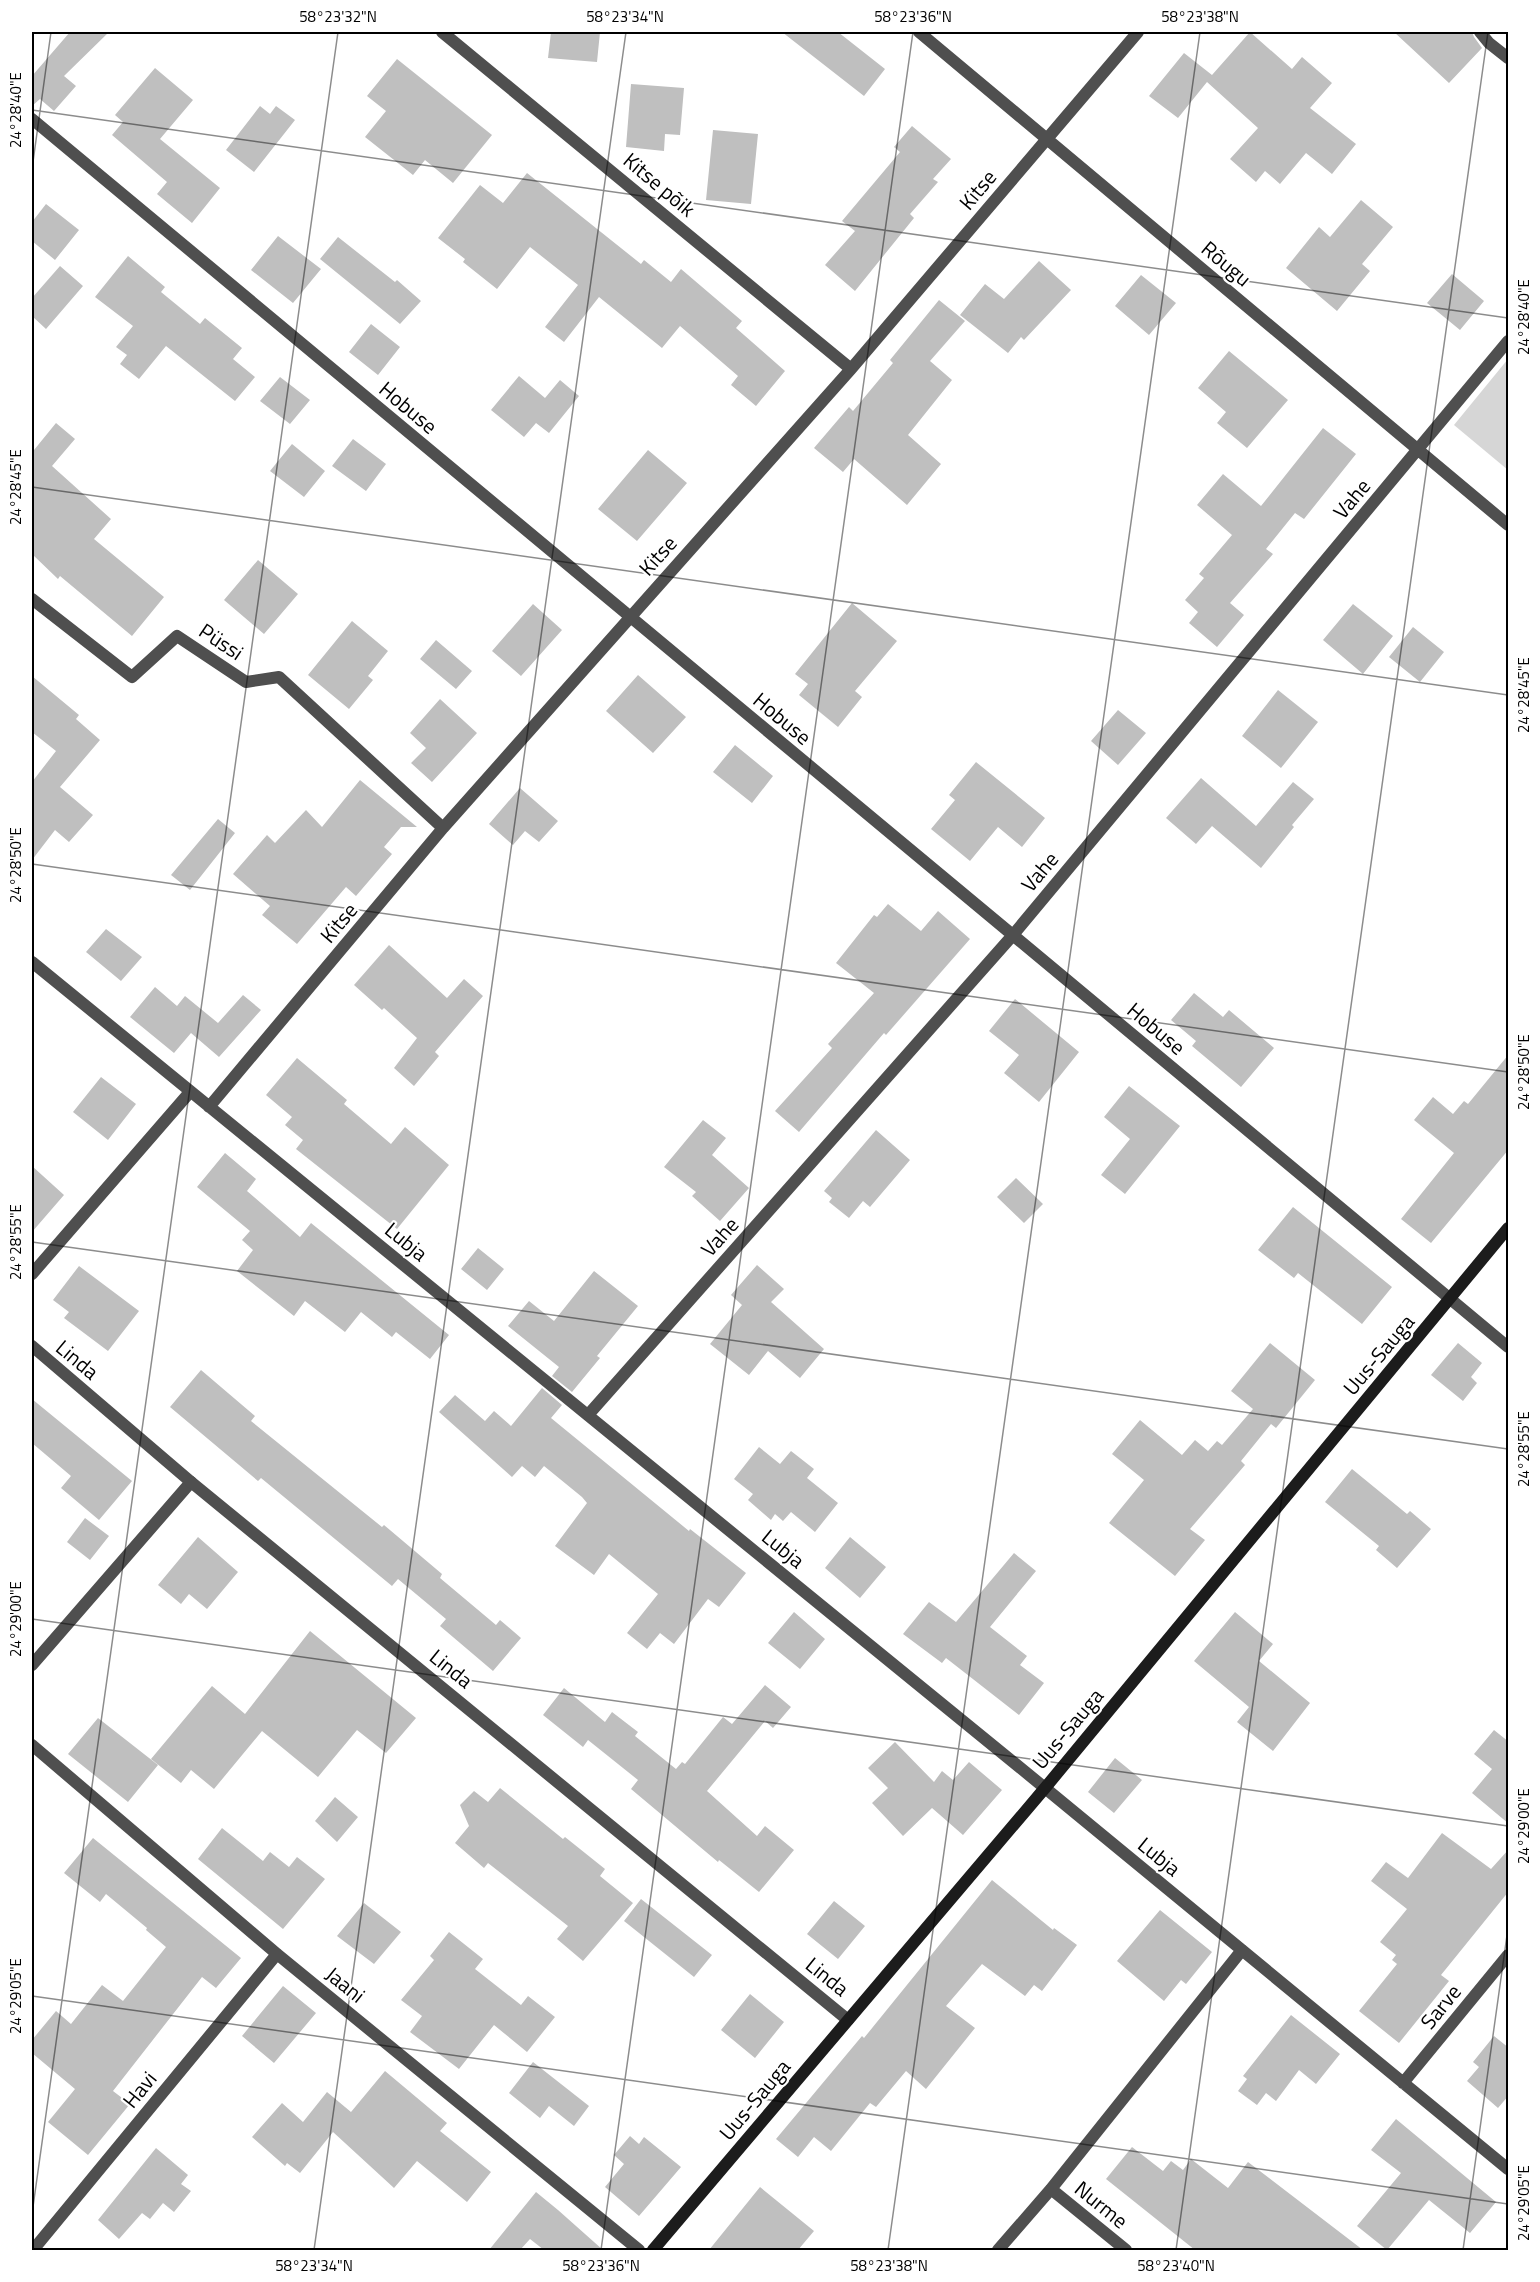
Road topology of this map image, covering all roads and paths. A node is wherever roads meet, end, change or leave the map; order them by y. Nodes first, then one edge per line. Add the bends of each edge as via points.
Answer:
1 (442, 32) edge
2 (919, 32) edge
3 (1138, 32) edge
4 (1480, 32) edge
5 (1509, 58) edge
6 (32, 119) edge
7 (1046, 140) junction
8 (1509, 341) edge
9 (851, 369) junction
10 (1418, 450) junction
11 (1509, 525) edge
12 (32, 599) edge
13 (630, 618) junction
14 (443, 828) junction
15 (1013, 935) junction
16 (32, 962) edge
17 (190, 1092) junction
18 (209, 1107) junction
19 (1509, 1228) edge
20 (32, 1274) edge
21 (1450, 1300) junction
22 (32, 1346) edge
23 (1509, 1347) edge
24 (588, 1415) junction
25 (191, 1482) junction
26 (32, 1665) edge
27 (32, 1745) edge
28 (1044, 1788) junction
29 (1242, 1950) junction
30 (277, 1954) junction
31 (1509, 1955) edge
32 (848, 2020) junction
33 (1403, 2083) junction
34 (1509, 2169) edge
35 (1051, 2189) junction
36 (33, 2250) edge
37 (639, 2250) edge
38 (653, 2250) edge
39 (998, 2250) edge
40 (1126, 2250) edge

1 - 9 street, Kitse põik
2 - 7 street, Rõugu
3 - 7 street, Kitse
4 - 5 street
6 - 13 street, Hobuse
7 - 9 street, Kitse
7 - 10 street, Rõugu
8 - 10 street, Vahe
9 - 13 street, Kitse
10 - 11 street, Rõugu
10 - 15 street, Vahe
12 - 14 street, Püssi via 132,677 177,636 246,682 279,677
13 - 14 street, Kitse
13 - 15 street, Hobuse
14 - 18 street, Kitse
15 - 21 street, Hobuse
15 - 24 street, Vahe
16 - 17 street, Lubja
17 - 18 street, Lubja
17 - 20 street
18 - 24 street, Lubja
19 - 21 street, Uus-Sauga
21 - 23 street, Hobuse
21 - 28 street, Uus-Sauga
22 - 25 street, Linda
24 - 28 street, Lubja
25 - 26 street
25 - 32 street, Linda
27 - 30 street, Jaani
28 - 29 street, Lubja
28 - 32 street, Uus-Sauga
29 - 33 street, Lubja
29 - 35 street
30 - 36 street, Havi
30 - 37 street, Jaani
31 - 33 street, Sarve
32 - 38 street, Uus-Sauga
33 - 34 street, Lubja
35 - 39 street
35 - 40 street, Nurme

